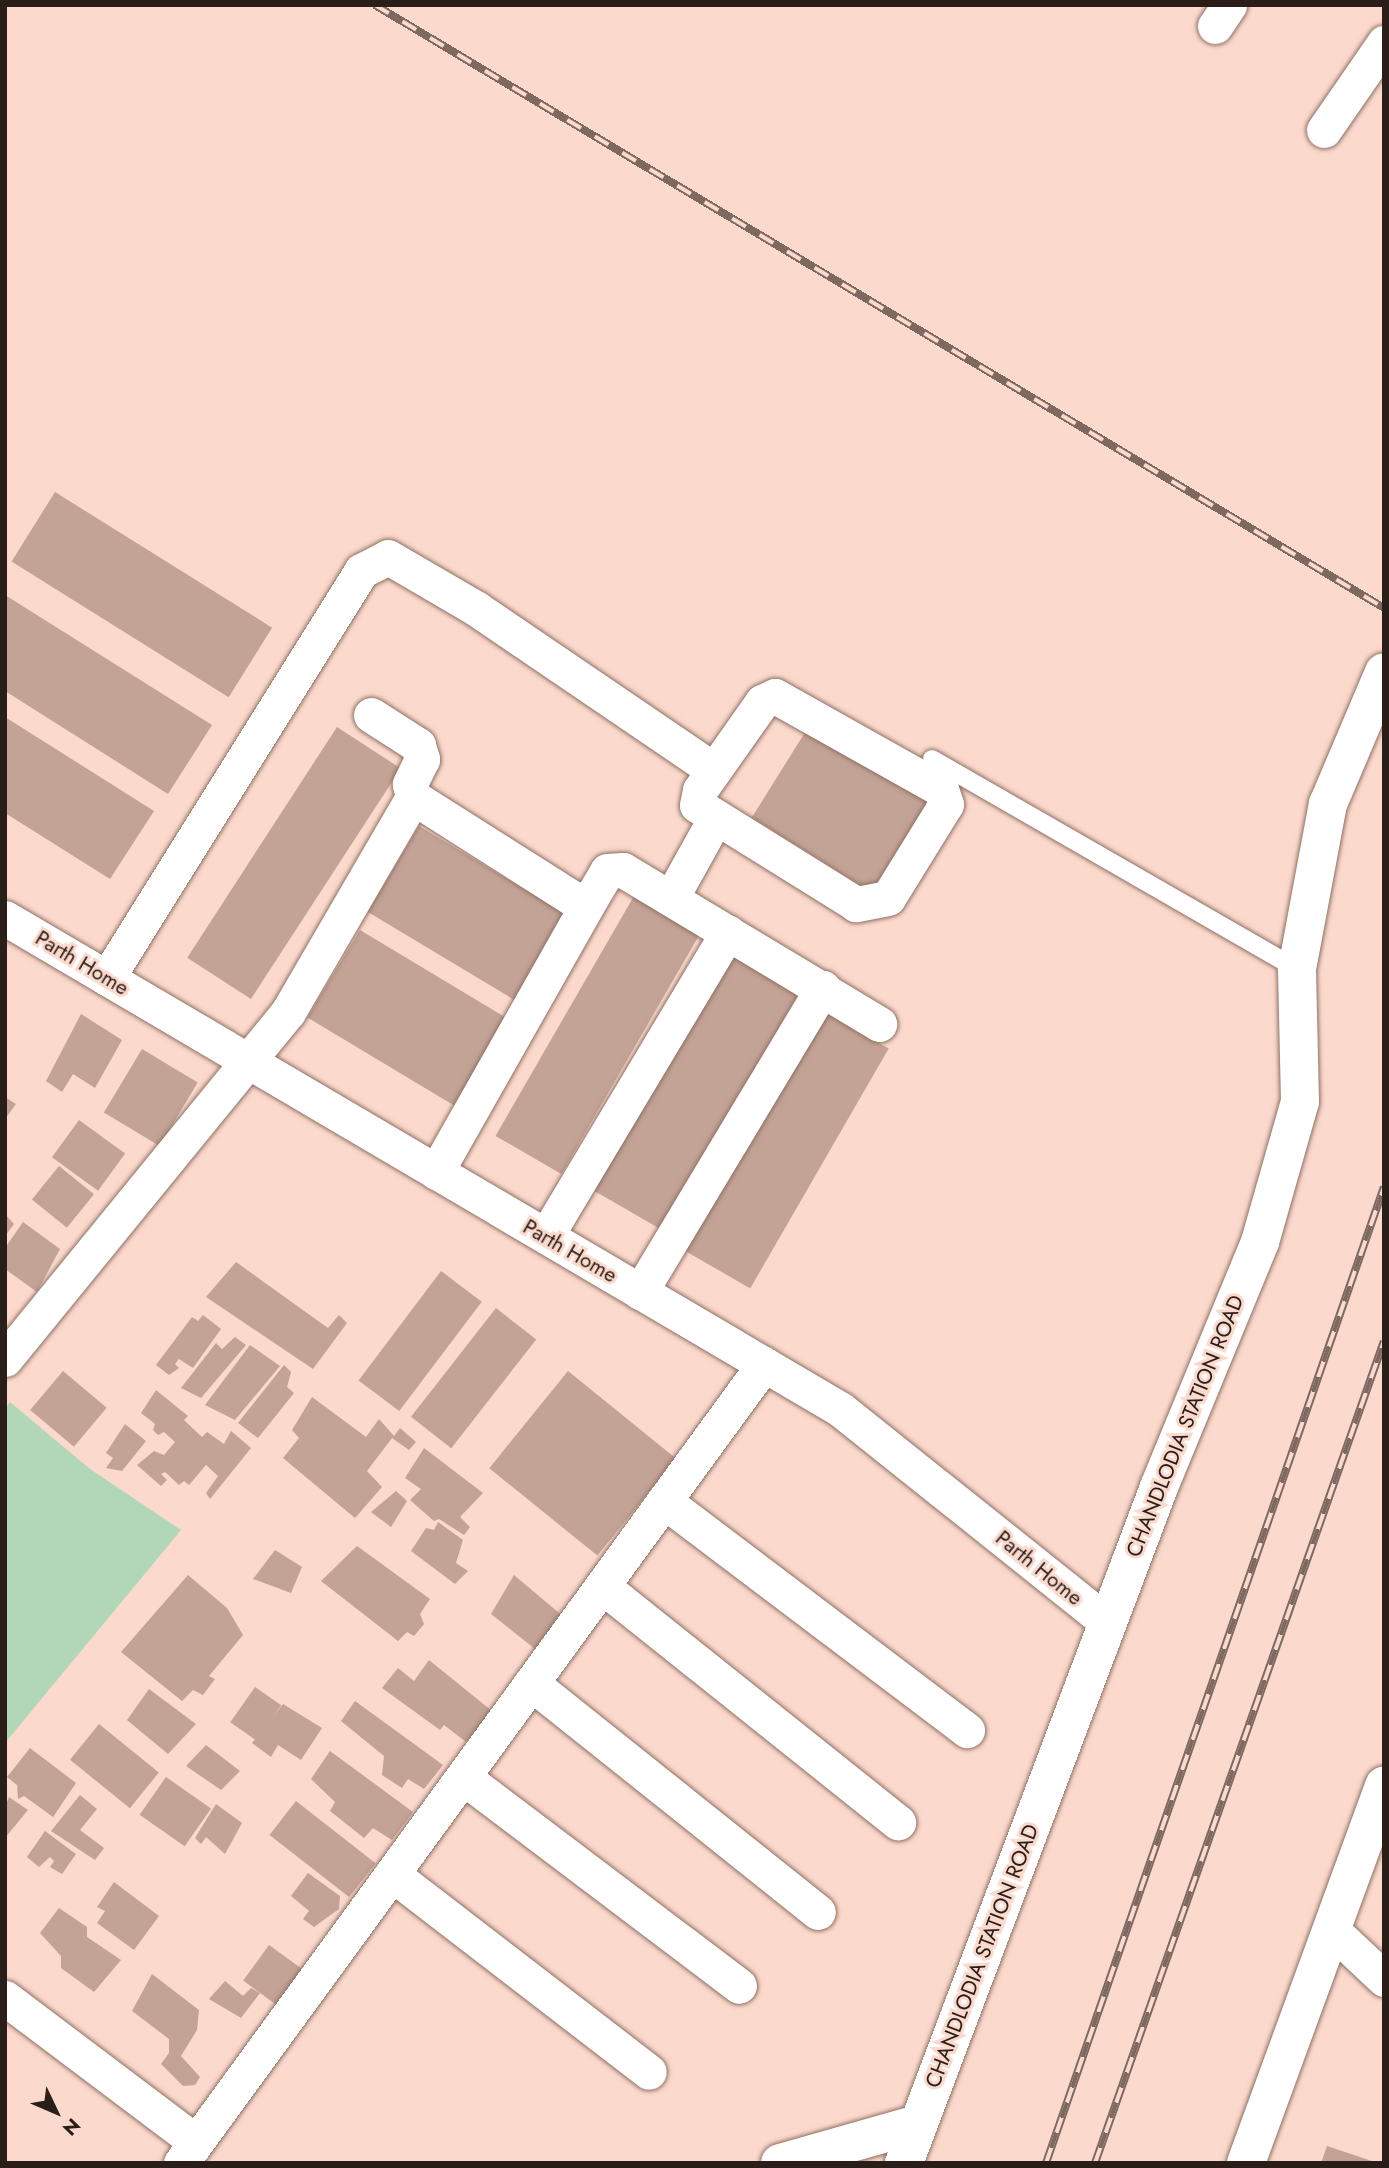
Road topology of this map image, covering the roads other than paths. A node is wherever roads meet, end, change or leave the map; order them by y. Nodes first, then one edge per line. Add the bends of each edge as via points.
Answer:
1 (1384, 43) edge
2 (1324, 130) dead end
3 (1384, 672) edge
4 (371, 715) dead end
5 (932, 759) dead end
6 (701, 761) dead end
7 (413, 797) junction
8 (715, 819) junction
9 (591, 898) junction
10 (671, 898) junction
11 (5, 918) edge
12 (728, 933) junction
13 (1297, 969) junction
14 (107, 978) junction
15 (823, 988) junction
16 (879, 1024) dead end
17 (250, 1063) junction
18 (436, 1172) junction
19 (546, 1236) junction
20 (640, 1292) junction
21 (5, 1359) edge
22 (764, 1364) junction
23 (664, 1501) junction
24 (602, 1586) junction
25 (1108, 1623) junction
26 (531, 1683) junction
27 (967, 1730) dead end
28 (463, 1777) junction
29 (1384, 1785) edge
30 (898, 1822) dead end
31 (392, 1874) junction
32 (818, 1912) dead end
33 (1331, 1929) junction
34 (1384, 1979) edge
35 (739, 1986) dead end
36 (5, 1998) edge
37 (649, 2072) dead end
38 (918, 2124) junction
39 (188, 2152) edge
40 (780, 2163) edge
41 (904, 2163) edge
42 (1246, 2163) edge

1 - 2 street
3 - 13 street, CHANDLODIA STATION ROAD via 1328,804
4 - 7 street via 418,745 422,759 410,784
5 - 13 lane
6 - 14 street via 477,609 388,557 361,571
7 - 9 street via 575,900
7 - 17 street via 289,1012
8 - 8 street via 697,805 699,790 762,702 775,696 941,789 946,804 888,898 856,904
8 - 10 street
9 - 10 street via 607,872 623,870
9 - 18 street
10 - 12 street
11 - 14 street, Parth Home
12 - 15 street
12 - 19 street
13 - 25 street, CHANDLODIA STATION ROAD via 1300,1101 1264,1229
14 - 17 street, Parth Home
15 - 16 street
15 - 20 street
17 - 18 street, Parth Home
17 - 21 street
18 - 19 street, Parth Home
19 - 20 street, Parth Home
20 - 22 street, Parth Home
22 - 23 street
22 - 25 street, Parth Home via 840,1409
23 - 24 street
23 - 27 street
24 - 26 street
24 - 30 street
25 - 38 street, CHANDLODIA STATION ROAD
26 - 28 street
26 - 32 street
28 - 31 street
28 - 35 street
29 - 33 street
31 - 37 street
31 - 39 street
33 - 34 street
33 - 42 street
36 - 39 street
38 - 40 street
38 - 41 street, CHANDLODIA STATION ROAD

